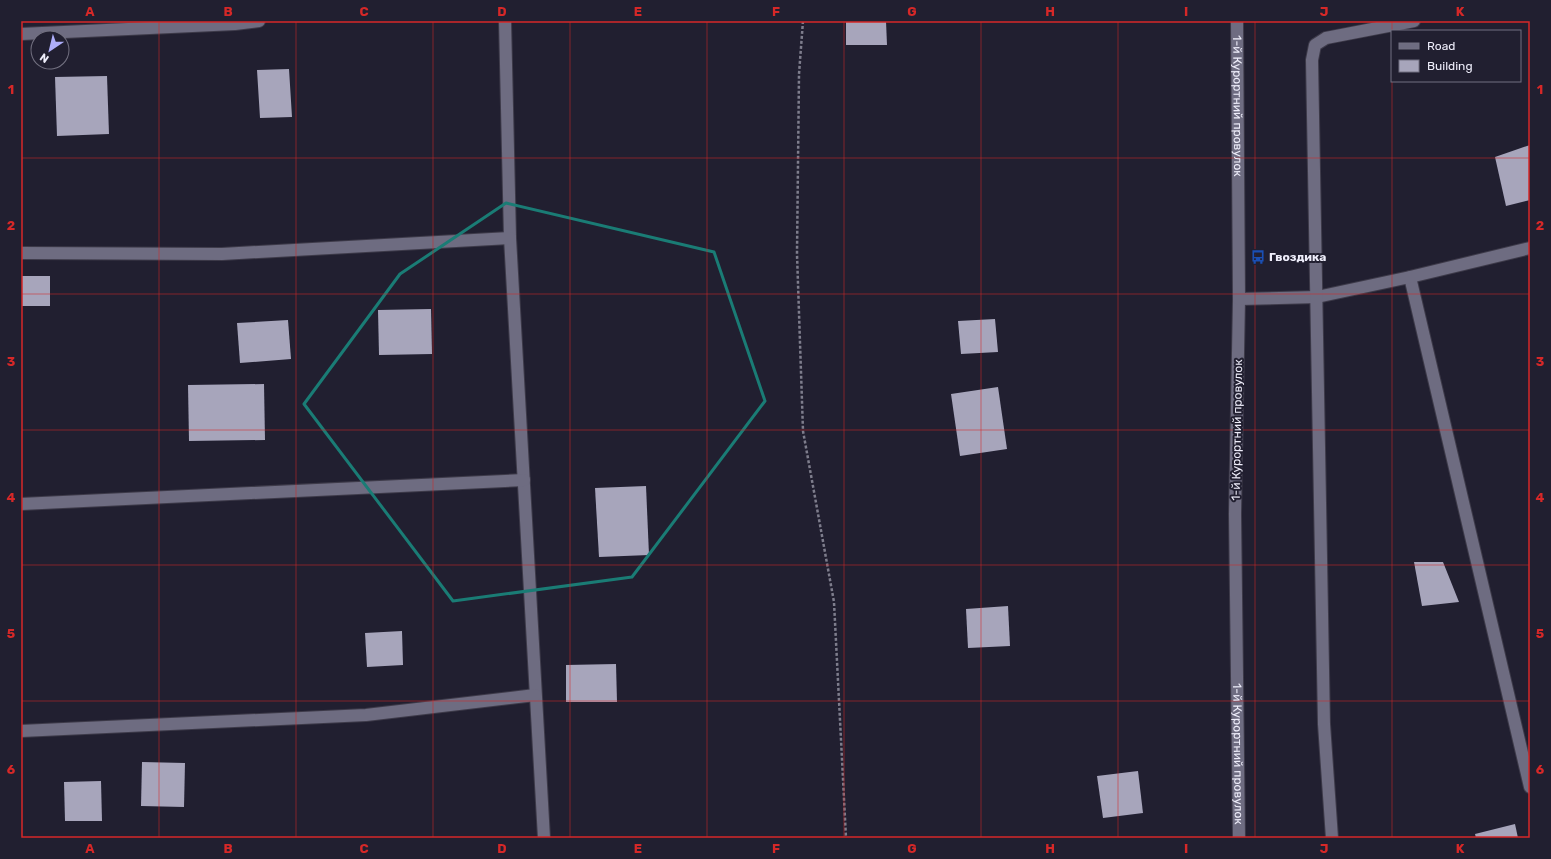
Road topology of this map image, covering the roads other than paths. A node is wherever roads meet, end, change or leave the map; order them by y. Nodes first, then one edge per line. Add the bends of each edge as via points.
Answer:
1 (259, 21) edge
2 (505, 21) edge
3 (1237, 21) edge
4 (1414, 21) edge
5 (21, 34) edge
6 (510, 238) junction
7 (1530, 248) edge
8 (21, 253) edge
9 (1410, 277) junction
10 (1317, 297) junction
11 (1238, 298) junction
12 (524, 480) junction
13 (21, 504) edge
14 (535, 695) junction
15 (21, 731) edge
16 (1530, 787) edge
17 (544, 838) edge
18 (1239, 838) edge
19 (1332, 838) edge

1 - 5 street
2 - 6 street
3 - 11 street, 1-й Курортний провулок
4 - 10 street via 1326,38 1315,45 1312,60
6 - 8 street via 222,254
6 - 12 street
7 - 9 street
9 - 10 street
9 - 16 street
10 - 11 street
10 - 19 street via 1324,724
11 - 18 street, 1-й Курортний провулок via 1235,514
12 - 13 street
12 - 14 street
14 - 15 street via 366,714
14 - 17 street

